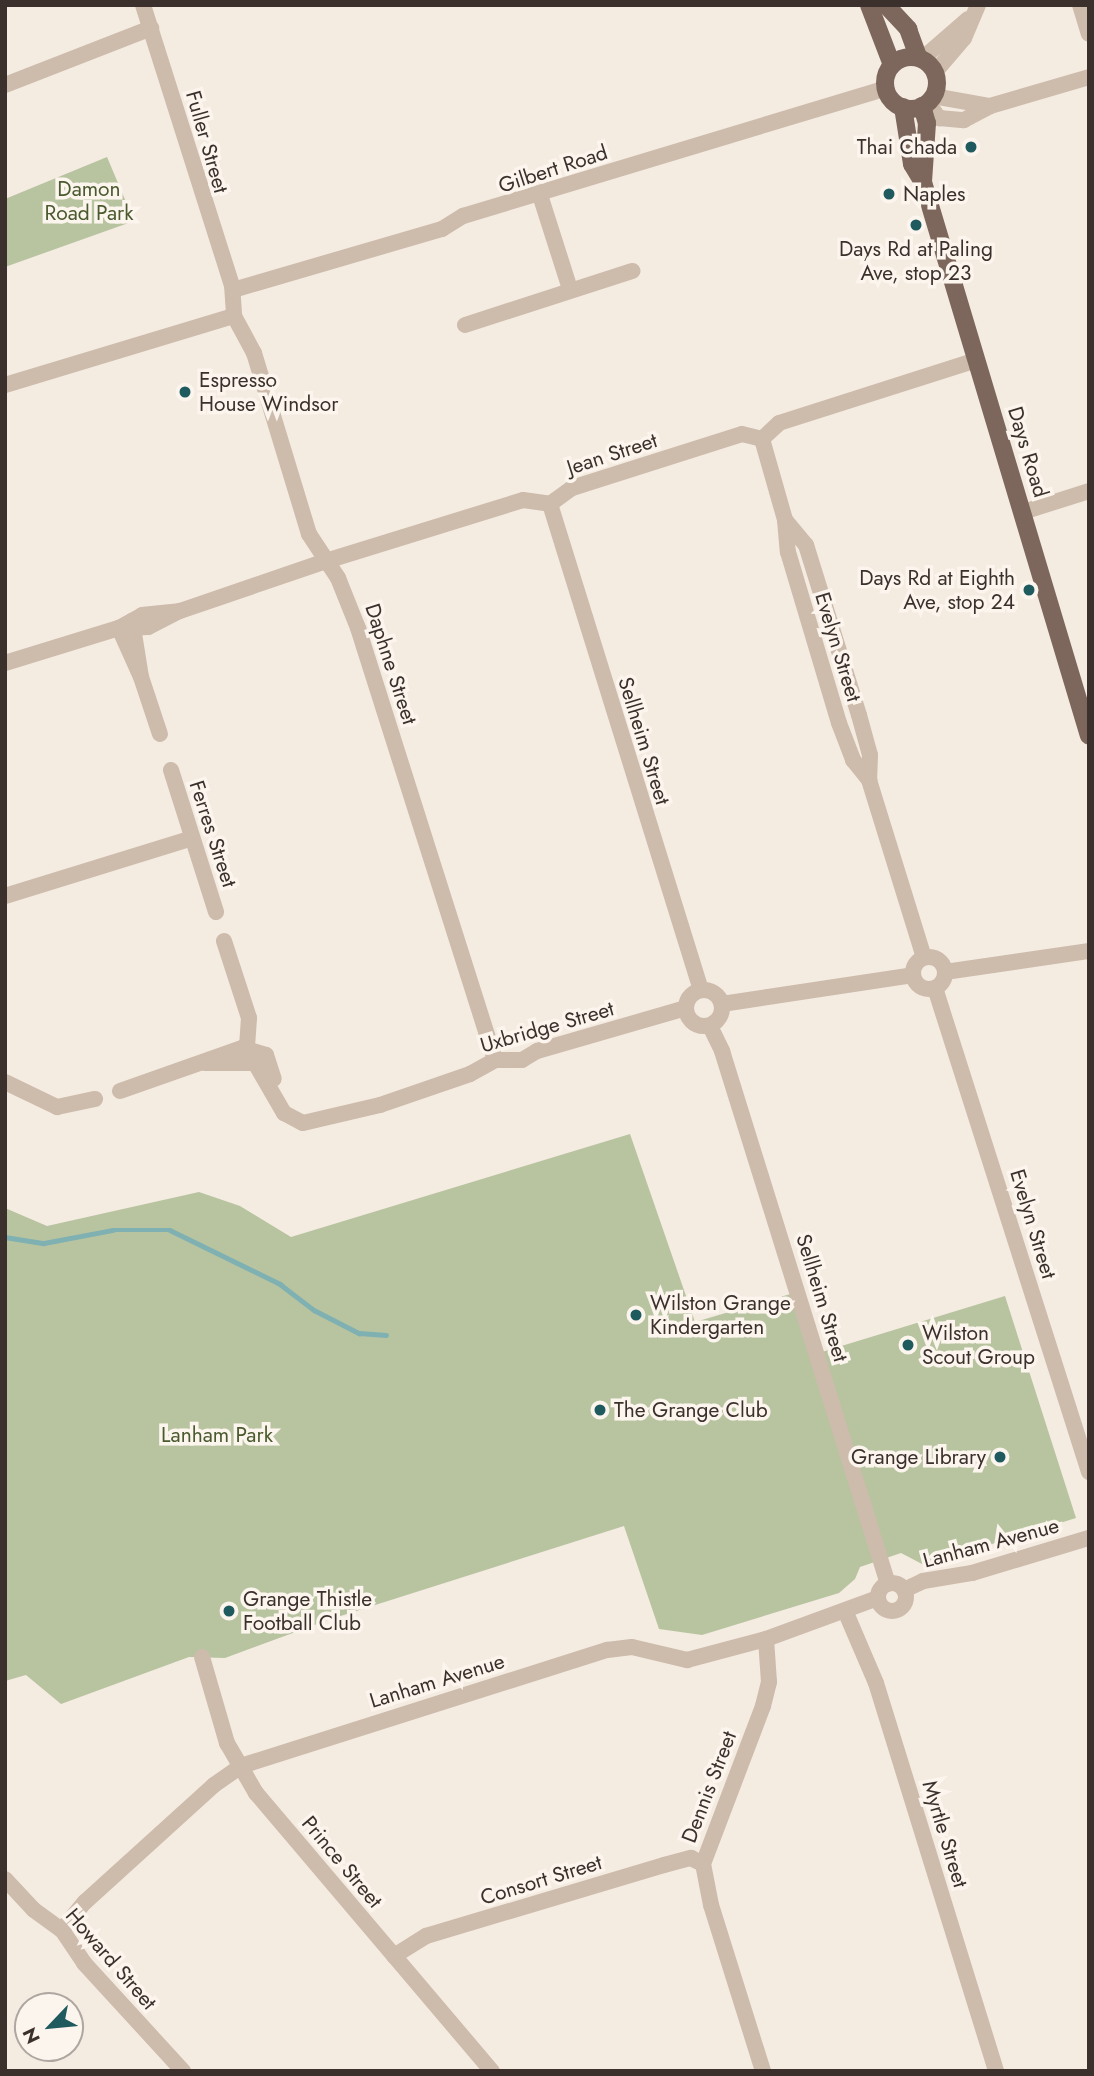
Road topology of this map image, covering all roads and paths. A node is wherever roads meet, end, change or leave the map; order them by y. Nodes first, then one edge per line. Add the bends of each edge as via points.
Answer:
1 (143, 5) edge
2 (869, 5) edge
3 (886, 5) edge
4 (1080, 5) edge
5 (975, 10) edge
6 (150, 28) junction
7 (1089, 34) edge
8 (925, 63) junction
9 (892, 65) junction
10 (1089, 77) edge
11 (5, 85) edge
12 (886, 88) junction
13 (928, 102) junction
14 (903, 107) junction
15 (923, 182) junction
16 (540, 195) junction
17 (632, 271) dead end
18 (569, 289) junction
19 (233, 290) junction
20 (234, 316) junction
21 (465, 326) dead end
22 (976, 360) junction
23 (5, 385) edge
24 (762, 439) junction
25 (1089, 491) edge
26 (550, 504) junction
27 (1023, 512) junction
28 (326, 561) junction
29 (128, 626) junction
30 (5, 663) edge
31 (160, 734) dead end
32 (1089, 736) edge
33 (171, 769) dead end
34 (192, 838) junction
35 (5, 896) edge
36 (216, 912) dead end
37 (225, 942) dead end
38 (1089, 951) edge
39 (925, 958) junction
40 (945, 972) junction
41 (913, 975) junction
42 (934, 988) junction
43 (701, 990) junction
44 (722, 1004) junction
45 (686, 1008) junction
46 (710, 1026) junction
47 (248, 1053) junction
48 (495, 1060) junction
49 (5, 1082) edge
50 (120, 1091) dead end
51 (95, 1099) dead end
52 (1089, 1472) edge
53 (1089, 1538) edge
54 (888, 1584) junction
55 (904, 1590) junction
56 (878, 1598) junction
57 (846, 1613) junction
58 (766, 1639) junction
59 (202, 1657) dead end
60 (241, 1766) junction
61 (703, 1864) junction
62 (5, 1879) edge
63 (62, 1930) junction
64 (394, 1956) junction
65 (183, 2071) edge
66 (492, 2071) edge
67 (763, 2071) edge
68 (996, 2071) edge

1 - 6 street, Fuller Street
2 - 9 main road
3 - 8 main road via 908,29
4 - 7 street
5 - 8 street
6 - 11 street
6 - 19 street, Fuller Street
8 - 9 main road via 904,57
8 - 13 main road
9 - 12 main road
10 - 13 street via 990,106
12 - 14 main road via 892,100
12 - 16 street, Gilbert Road
13 - 14 main road
13 - 15 main road, Days Road
14 - 15 main road, Days Road via 912,164
15 - 22 main road, Days Road
16 - 18 street
16 - 19 street, Gilbert Road
17 - 18 street
18 - 21 street
19 - 20 street, Daphne Street
20 - 23 street
20 - 28 street, Daphne Street via 254,353 309,534
22 - 24 street via 779,423
22 - 27 main road, Days Road
24 - 26 street, Jean Street via 742,434 572,488
24 - 39 street, Evelyn Street via 785,520 806,545 870,755 869,780
25 - 27 street
26 - 28 street via 523,500
26 - 43 street, Sellheim Street
27 - 32 main road, Days Road
28 - 29 street
28 - 48 street, Daphne Street via 347,597 365,648
29 - 30 street
29 - 31 street
33 - 34 street, Ferres Street
34 - 35 street
34 - 36 street, Ferres Street
37 - 47 street via 250,1022
38 - 40 street
39 - 40 street via 938,960
39 - 41 street via 916,964
40 - 42 street
41 - 42 street via 920,987
41 - 44 street
42 - 52 street, Evelyn Street
43 - 44 street via 714,993
43 - 45 street via 691,996
44 - 46 street via 720,1017
45 - 46 street via 693,1023
45 - 48 street, Uxbridge Street via 537,1051 522,1060
46 - 54 street, Sellheim Street via 722,1051
47 - 48 street, Uxbridge Street via 271,1065 275,1091 288,1117 307,1122 393,1100 470,1074
47 - 50 street
49 - 51 street via 57,1107
53 - 55 street, Lanham Avenue via 972,1573 923,1581
54 - 55 street
54 - 56 street
55 - 56 street via 905,1602 896,1611 884,1609
56 - 57 street, Lanham Avenue
57 - 58 street, Lanham Avenue
57 - 68 street, Myrtle Street via 876,1683
58 - 60 street, Lanham Avenue via 687,1660 632,1647 607,1650
58 - 61 street, Dennis Street via 769,1682 763,1706
59 - 60 street, Prince Street via 227,1743
60 - 63 street, Lanham Avenue via 115,1875
60 - 64 street, Prince Street via 262,1801
61 - 64 street, Consort Street via 691,1858 677,1861 426,1936
61 - 67 street, Dennis Street via 711,1905
62 - 63 street, Howard Street via 34,1910
63 - 65 street, Howard Street via 84,1963
64 - 66 street, Prince Street

